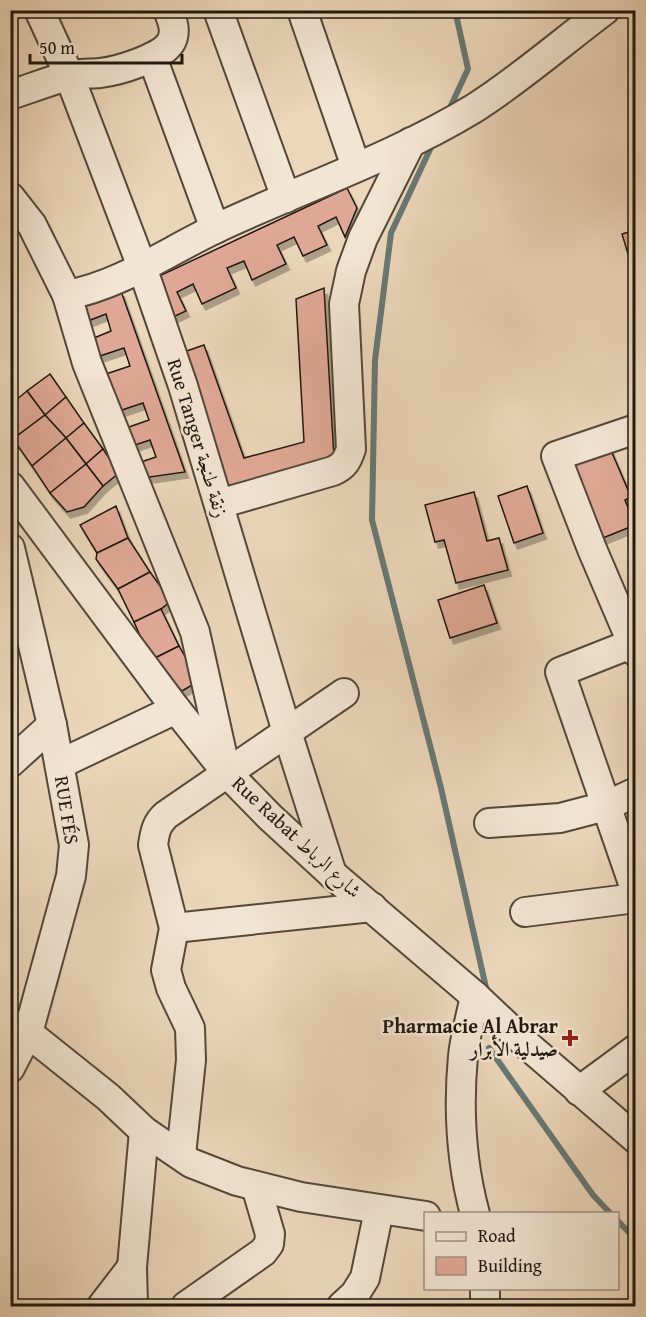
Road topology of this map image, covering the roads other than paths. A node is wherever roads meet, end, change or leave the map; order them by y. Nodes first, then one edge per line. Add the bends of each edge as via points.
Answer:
1 (39, 10) edge
2 (218, 10) edge
3 (302, 10) edge
4 (605, 10) edge
5 (177, 14) edge
6 (152, 57) junction
7 (69, 75) junction
8 (10, 95) edge
9 (416, 140) junction
10 (356, 167) junction
11 (10, 197) edge
12 (286, 198) junction
13 (215, 229) junction
14 (142, 267) junction
15 (68, 295) junction
16 (636, 429) edge
17 (10, 486) edge
18 (219, 504) junction
19 (23, 520) edge
20 (10, 548) edge
21 (18, 616) edge
22 (634, 646) edge
23 (344, 693) dead end
24 (176, 710) junction
25 (52, 725) junction
26 (287, 732) junction
27 (10, 763) edge
28 (60, 764) junction
29 (226, 772) junction
30 (636, 792) edge
31 (606, 806) junction
32 (489, 823) dead end
33 (332, 874) junction
34 (636, 892) edge
35 (636, 898) edge
36 (372, 907) junction
37 (525, 912) dead end
38 (174, 928) junction
39 (476, 996) junction
40 (19, 1028) edge
41 (636, 1049) edge
42 (10, 1068) edge
43 (579, 1091) junction
44 (144, 1131) junction
45 (636, 1139) edge
46 (181, 1155) junction
47 (256, 1186) junction
48 (379, 1210) junction
49 (475, 1212) edge
50 (424, 1216) edge
51 (132, 1268) junction
52 (485, 1290) edge
53 (102, 1306) edge
54 (133, 1306) edge
55 (186, 1306) edge
56 (342, 1306) edge
57 (485, 1306) edge

1 - 7 street, Rue Tanger زنقة طنجة
2 - 12 street
3 - 10 street
4 - 9 street via 517,78
5 - 6 street via 172,41
6 - 7 street via 103,73
6 - 13 street
7 - 8 street
7 - 14 street, Rue Tanger زنقة طنجة
9 - 10 street
9 - 18 street via 363,238 351,271 344,304 351,449 348,460 333,471
10 - 12 street
11 - 15 street via 32,225
12 - 13 street
13 - 14 street
14 - 15 street
14 - 18 street, Rue Tanger زنقة طنجة
15 - 29 street via 87,363 195,632
16 - 22 street via 556,456
17 - 19 street, Rue Rabat شارع الرباط
18 - 26 street, Rue Tanger زنقة طنجة
19 - 24 street, Rue Rabat شارع الرباط
20 - 21 street, RUE FÉS
21 - 25 street, RUE FÉS
22 - 31 street via 560,672
23 - 26 street
24 - 28 street
24 - 29 street, Rue Rabat شارع الرباط
25 - 27 street
25 - 28 street, RUE FÉS
26 - 29 street
26 - 33 street, Rue Tanger زنقة طنجة
28 - 40 street, RUE FÉS via 74,845 73,861
29 - 33 street, Rue Rabat شارع الرباط
29 - 38 street via 166,815 155,831 153,845
30 - 31 street
31 - 32 street via 560,818
31 - 34 street
33 - 36 street, Rue Rabat شارع الرباط
35 - 37 street
36 - 38 street
36 - 39 street, Rue Rabat شارع الرباط
38 - 46 street via 166,970 187,1018 191,1039
39 - 43 street, Rue Rabat شارع الرباط
39 - 49 street via 464,1055 461,1123 464,1167
40 - 42 street, RUE FÉS
40 - 44 street via 108,1097
41 - 43 street
43 - 45 street, Rue Rabat شارع الرباط
44 - 46 street
44 - 51 street
46 - 47 street via 191,1163
47 - 48 street
47 - 55 street via 270,1234 269,1244
48 - 50 street
48 - 56 street via 365,1278
51 - 53 street
51 - 54 street
52 - 57 street

